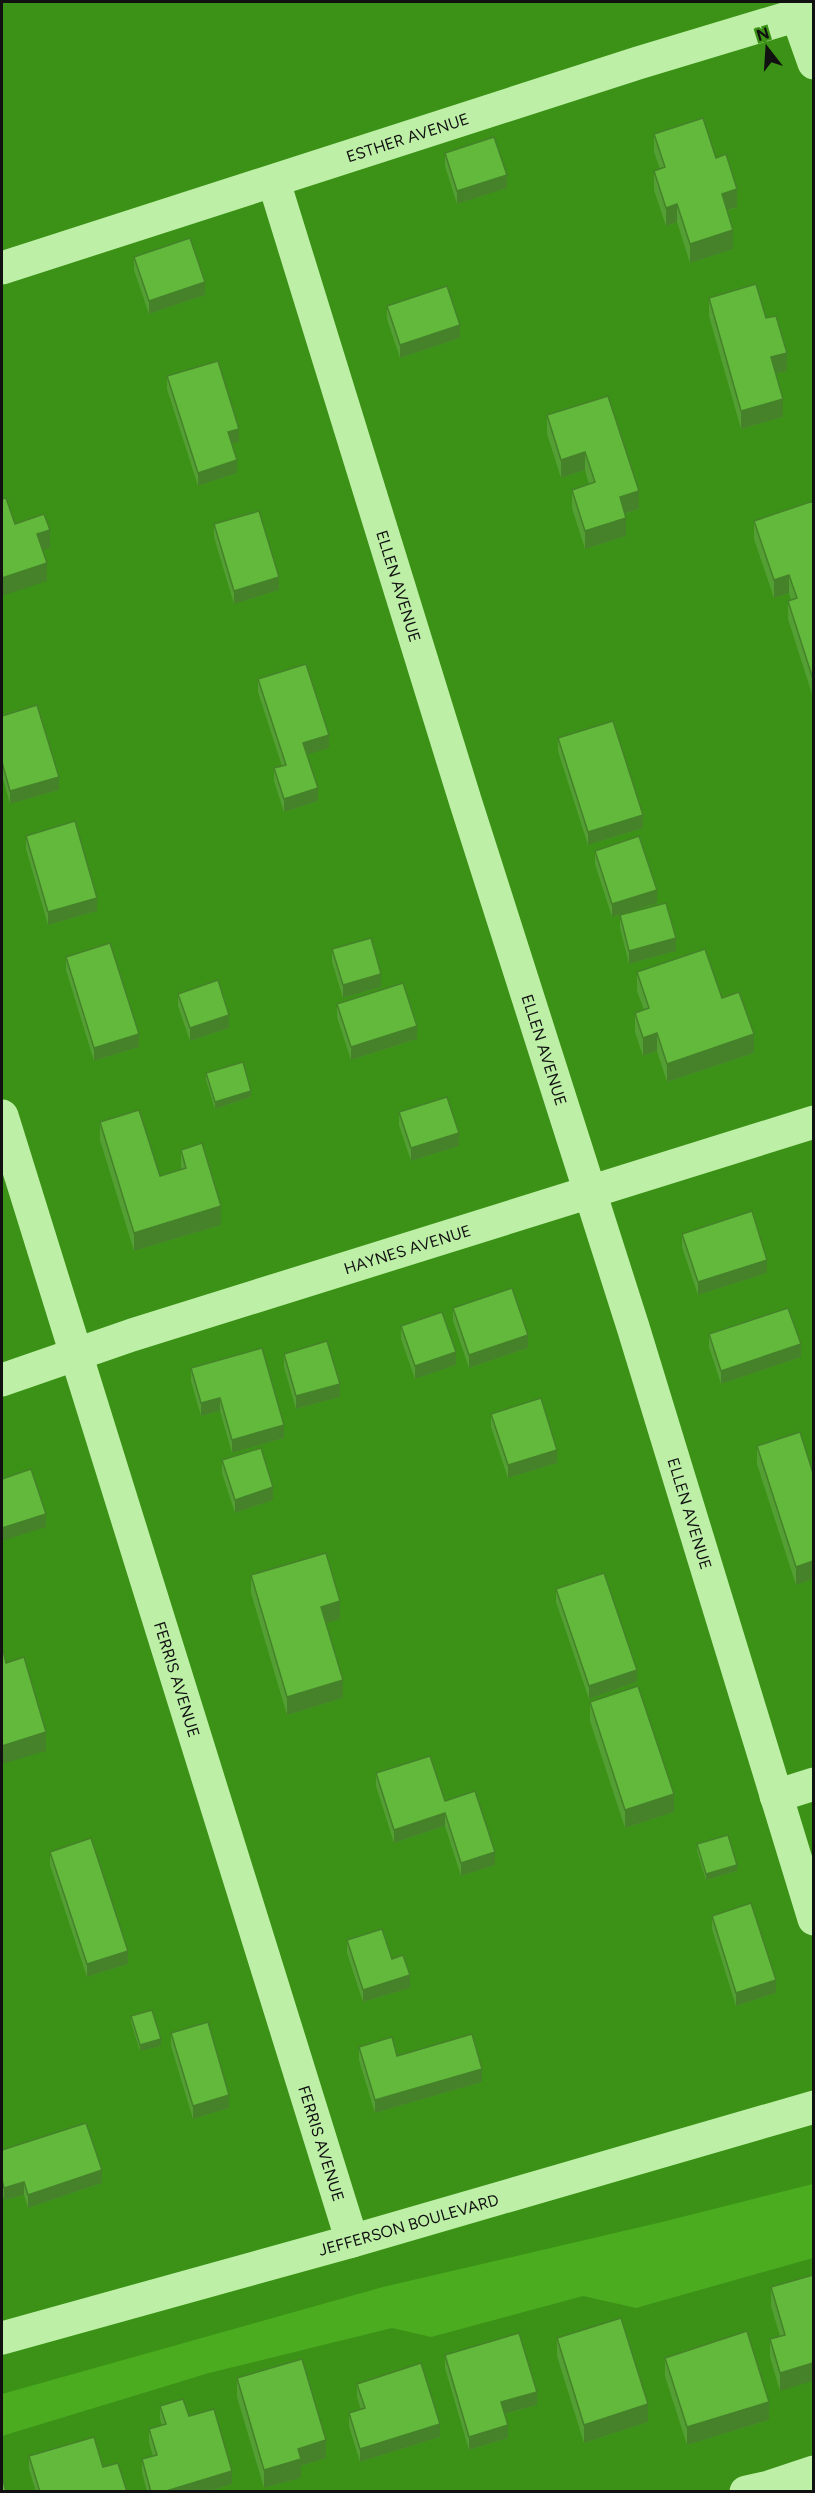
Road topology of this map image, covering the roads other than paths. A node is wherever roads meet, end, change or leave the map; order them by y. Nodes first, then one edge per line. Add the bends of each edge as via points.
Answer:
1 (805, 12) edge
2 (813, 63) edge
3 (274, 182) junction
4 (2, 268) edge
5 (2, 1116) edge
6 (813, 1122) edge
7 (588, 1192) junction
8 (76, 1355) junction
9 (2, 1380) edge
10 (813, 1784) edge
11 (776, 1796) junction
12 (813, 1919) edge
13 (813, 2106) edge
14 (352, 2241) junction
15 (2, 2338) edge
16 (813, 2472) edge
17 (746, 2492) edge

1 - 2 street
1 - 3 street, ESTHER AVENUE
3 - 4 street, ESTHER AVENUE
3 - 7 street, ELLEN AVENUE
5 - 8 street, FERRIS AVENUE
6 - 7 street, HAYNES AVENUE
7 - 8 street, HAYNES AVENUE
7 - 11 street, ELLEN AVENUE
8 - 9 street, HAYNES AVENUE
8 - 14 street, FERRIS AVENUE
10 - 11 street
11 - 12 street, ELLEN AVENUE
13 - 14 street, JEFFERSON BOULEVARD
14 - 15 street, JEFFERSON BOULEVARD
16 - 17 street

